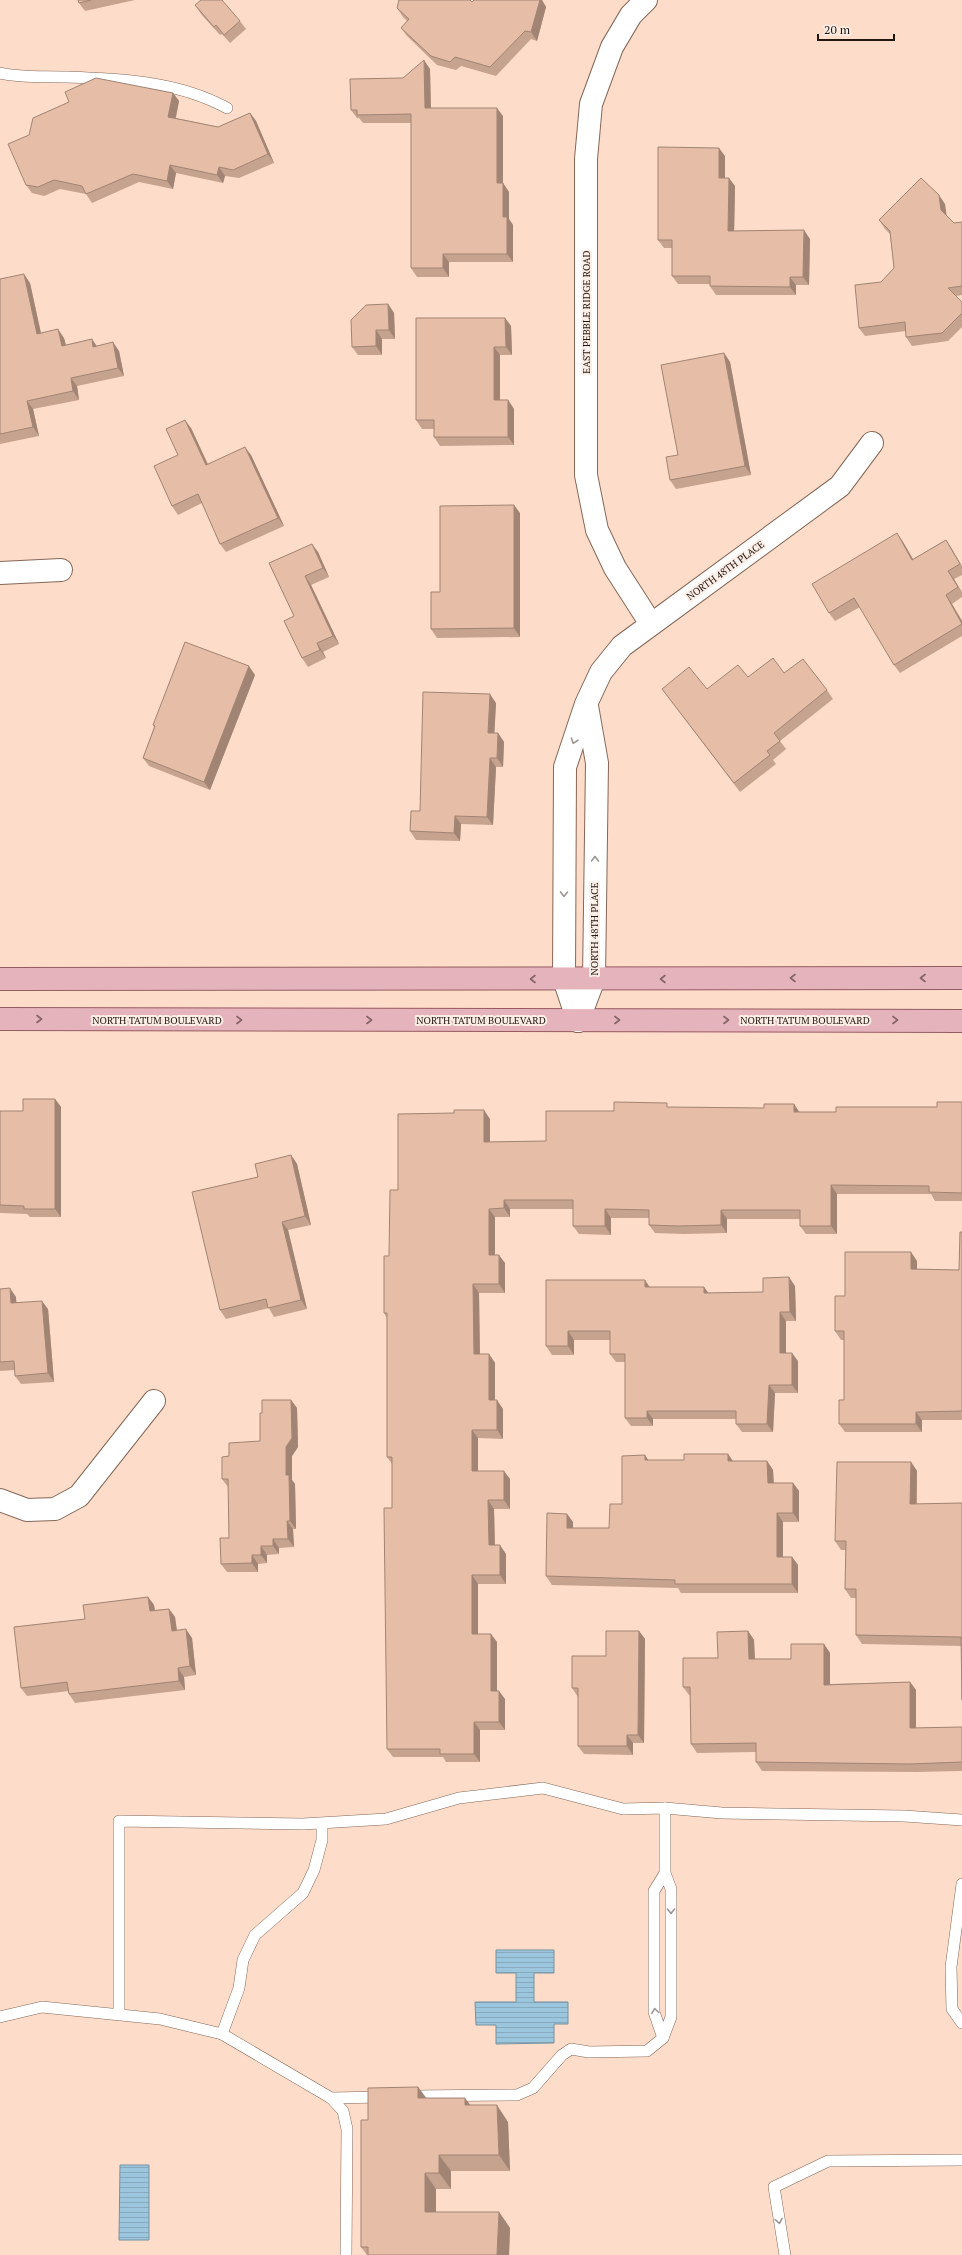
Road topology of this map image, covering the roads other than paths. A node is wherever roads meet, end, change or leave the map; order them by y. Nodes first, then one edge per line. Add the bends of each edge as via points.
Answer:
1 (646, 0) edge
2 (0, 73) edge
3 (227, 108) dead end
4 (872, 443) dead end
5 (61, 570) dead end
6 (0, 573) edge
7 (651, 624) junction
8 (586, 704) junction
9 (962, 978) edge
10 (0, 979) edge
11 (564, 979) junction
12 (594, 979) junction
13 (0, 1019) edge
14 (578, 1021) junction
15 (962, 1021) edge
16 (154, 1402) dead end
17 (0, 1500) edge
18 (665, 1808) junction
19 (962, 1820) edge
20 (322, 1824) junction
21 (665, 1873) junction
22 (962, 1884) edge
23 (961, 1898) edge
24 (119, 2014) junction
25 (0, 2017) edge
26 (962, 2023) edge
27 (222, 2034) junction
28 (663, 2038) junction
29 (331, 2098) junction
30 (962, 2160) edge
31 (346, 2255) edge
32 (784, 2255) edge

1 - 7 street, EAST PEBBLE RIDGE ROAD via 632,15 612,47 591,104 586,159 586,475 597,530 615,568
2 - 3 lane via 14,76 99,78 160,84 209,98
4 - 7 street, NORTH 48TH PLACE via 840,486
5 - 6 street
7 - 8 street, NORTH 48TH PLACE via 622,646 601,672
8 -> 11 street, NORTH 48TH PLACE via 565,767
12 -> 8 street, NORTH 48TH PLACE via 597,763
9 -> 12 main road
11 -> 10 main road
11 - 12 main road
11 - 14 street, NORTH 48TH PLACE
12 - 14 street, NORTH 48TH PLACE
13 -> 14 main road, NORTH TATUM BOULEVARD
14 -> 15 main road, NORTH TATUM BOULEVARD
16 - 17 street via 79,1496 55,1509 27,1510
18 - 19 lane via 722,1813 904,1816
18 - 20 lane via 623,1809 543,1788 459,1798 386,1819
18 - 21 lane
20 - 24 lane via 119,1821
20 - 27 lane via 322,1840 314,1870 302,1893 255,1935 243,1960 239,1988
21 -> 28 lane via 671,1889 671,2017
28 -> 21 lane via 654,2012 654,1891
22 - 23 lane
23 - 26 lane via 951,1967 952,2009
24 - 25 lane via 42,2007
24 - 27 lane via 160,2019
27 - 29 lane
28 - 29 lane via 647,2052 589,2052 571,2049 562,2055 533,2088 517,2095
29 - 31 lane via 343,2111 347,2129
30 -> 32 lane via 828,2161 774,2188

